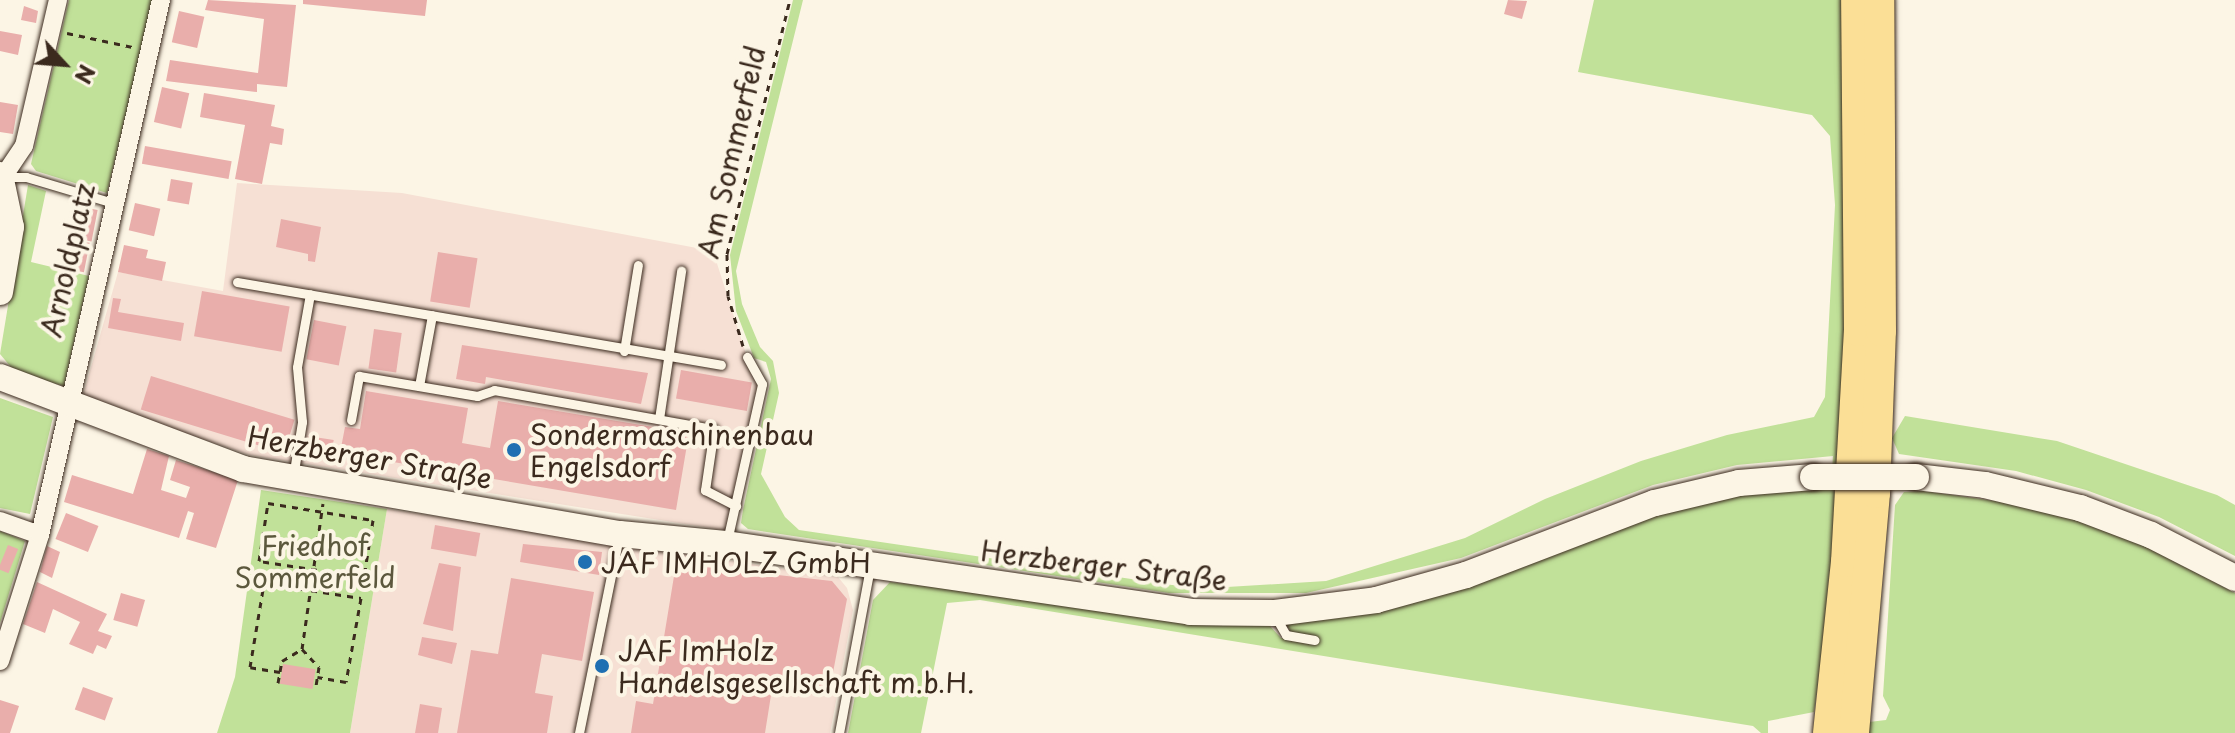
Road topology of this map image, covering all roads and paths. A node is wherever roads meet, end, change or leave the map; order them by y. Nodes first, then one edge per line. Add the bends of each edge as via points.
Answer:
1 (58, 0) edge
2 (161, 0) edge
3 (790, 0) edge
4 (1856, 0) edge
5 (1879, 0) edge
6 (51, 29) junction
7 (149, 51) junction
8 (2, 176) edge
9 (113, 203) junction
10 (638, 265) dead end
11 (681, 271) dead end
12 (237, 282) dead end
13 (0, 292) edge
14 (310, 294) junction
15 (432, 315) junction
16 (624, 351) junction
17 (668, 357) junction
18 (747, 357) joint
19 (721, 365) dead end
20 (0, 377) edge
21 (419, 386) junction
22 (67, 404) junction
23 (659, 419) junction
24 (351, 420) dead end
25 (292, 478) junction
26 (326, 484) junction
27 (736, 506) junction
28 (322, 511) junction
29 (0, 521) edge
30 (620, 534) junction
31 (40, 535) junction
32 (726, 544) junction
33 (870, 567) junction
34 (314, 569) junction
35 (2235, 578) edge
36 (311, 590) junction
37 (1275, 613) junction
38 (1315, 640) dead end
39 (302, 649) junction
40 (0, 661) edge
41 (280, 672) junction
42 (317, 677) junction
43 (278, 683) dead end
44 (316, 686) dead end
45 (579, 733) edge
46 (839, 733) edge
47 (1828, 733) edge
48 (1854, 733) edge

1 - 6 street
2 - 7 street, Arnoldplatz
3 - 18 path, Am Sommerfeld via 727,254 731,312
4 - 47 main road via 1858,346 1846,562
5 - 48 main road via 1881,331 1875,493
6 - 7 path
6 - 8 street via 24,146
7 - 9 street, Arnoldplatz
8 - 9 lane via 26,177
8 - 13 main road, Arnoldplatz via 11,227
9 - 22 street, Arnoldplatz
10 - 16 lane
11 - 17 lane
12 - 14 lane
14 - 15 lane
14 - 25 lane via 297,367 302,422
15 - 16 lane
15 - 21 lane
16 - 17 lane
17 - 19 lane
17 - 23 lane
18 - 27 lane via 762,384
20 - 22 main road, Herzberger Straße
21 - 23 lane via 477,396 494,390
21 - 24 lane via 359,376
22 - 25 main road, Herzberger Straße via 243,469
22 - 31 street, Arnoldplatz
23 - 27 lane via 714,429 705,490
25 - 26 main road, Herzberger Straße
26 - 28 path
26 - 30 main road, Herzberger Straße
27 - 32 lane
28 - 34 path
28 - 34 path via 373,520 364,577
28 - 34 path via 268,503 259,561
29 - 31 street
30 - 32 main road, Herzberger Straße
30 - 45 lane
31 - 40 street, Arnoldplatz
32 - 33 main road, Herzberger Straße
33 - 37 main road, Herzberger Straße via 1164,610
33 - 46 lane
34 - 36 path
35 - 37 main road, Herzberger Straße, bridge via 2151,535 2080,508 1985,485 1916,477 1813,477 1699,491 1431,587
36 - 39 path
36 - 41 path via 264,583 250,667
36 - 42 path via 361,598 346,682
37 - 38 lane via 1286,635
39 - 41 path via 282,661
39 - 42 path via 319,667
41 - 43 path
42 - 44 path

